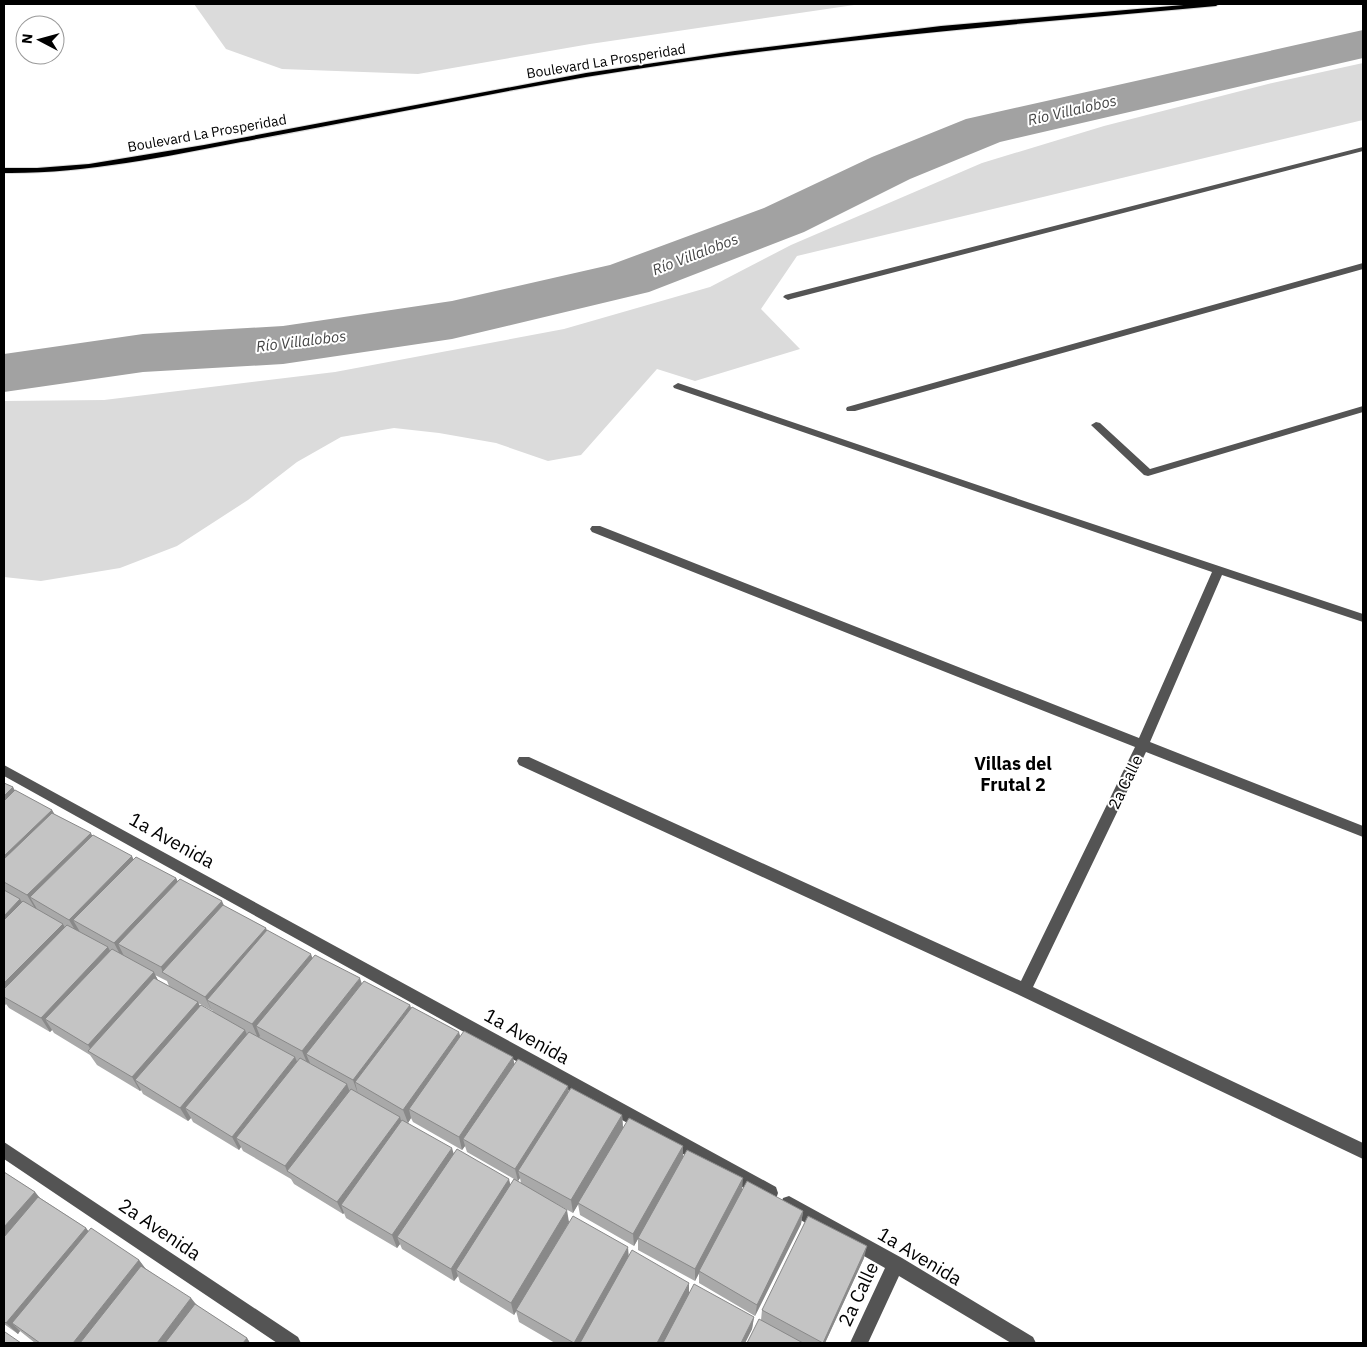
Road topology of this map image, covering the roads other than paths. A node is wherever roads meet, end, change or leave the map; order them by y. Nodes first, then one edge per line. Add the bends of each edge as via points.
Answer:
1 (1216, 4) edge
2 (1363, 149) edge
3 (1352, 152) junction
4 (1363, 158) edge
5 (4, 171) edge
6 (1363, 266) edge
7 (788, 297) dead end
8 (678, 386) dead end
9 (852, 409) dead end
10 (1363, 409) edge
11 (1096, 425) dead end
12 (596, 529) dead end
13 (1219, 569) junction
14 (1363, 618) edge
15 (1142, 746) junction
16 (524, 761) dead end
17 (4, 770) edge
18 (1363, 832) edge
19 (1024, 990) junction
20 (4, 1150) edge
21 (1363, 1151) edge
22 (896, 1264) junction
23 (292, 1343) edge
24 (859, 1343) edge
25 (1027, 1343) edge

1 - 5 main road, Boulevard La Prosperidad via 941,28 744,52 586,75 89,166
2 - 3 street
3 - 4 street
3 - 7 street
6 - 9 street
8 - 13 street
10 - 11 street via 1148,473
12 - 15 street
13 - 14 street
13 - 15 street, 2a Calle
15 - 18 street
15 - 19 street, 2a Calle
16 - 19 street
17 - 22 street, 1a Avenida
19 - 21 street
20 - 23 street, 2a Avenida
22 - 24 street, 2a Calle
22 - 25 street, 1a Avenida

